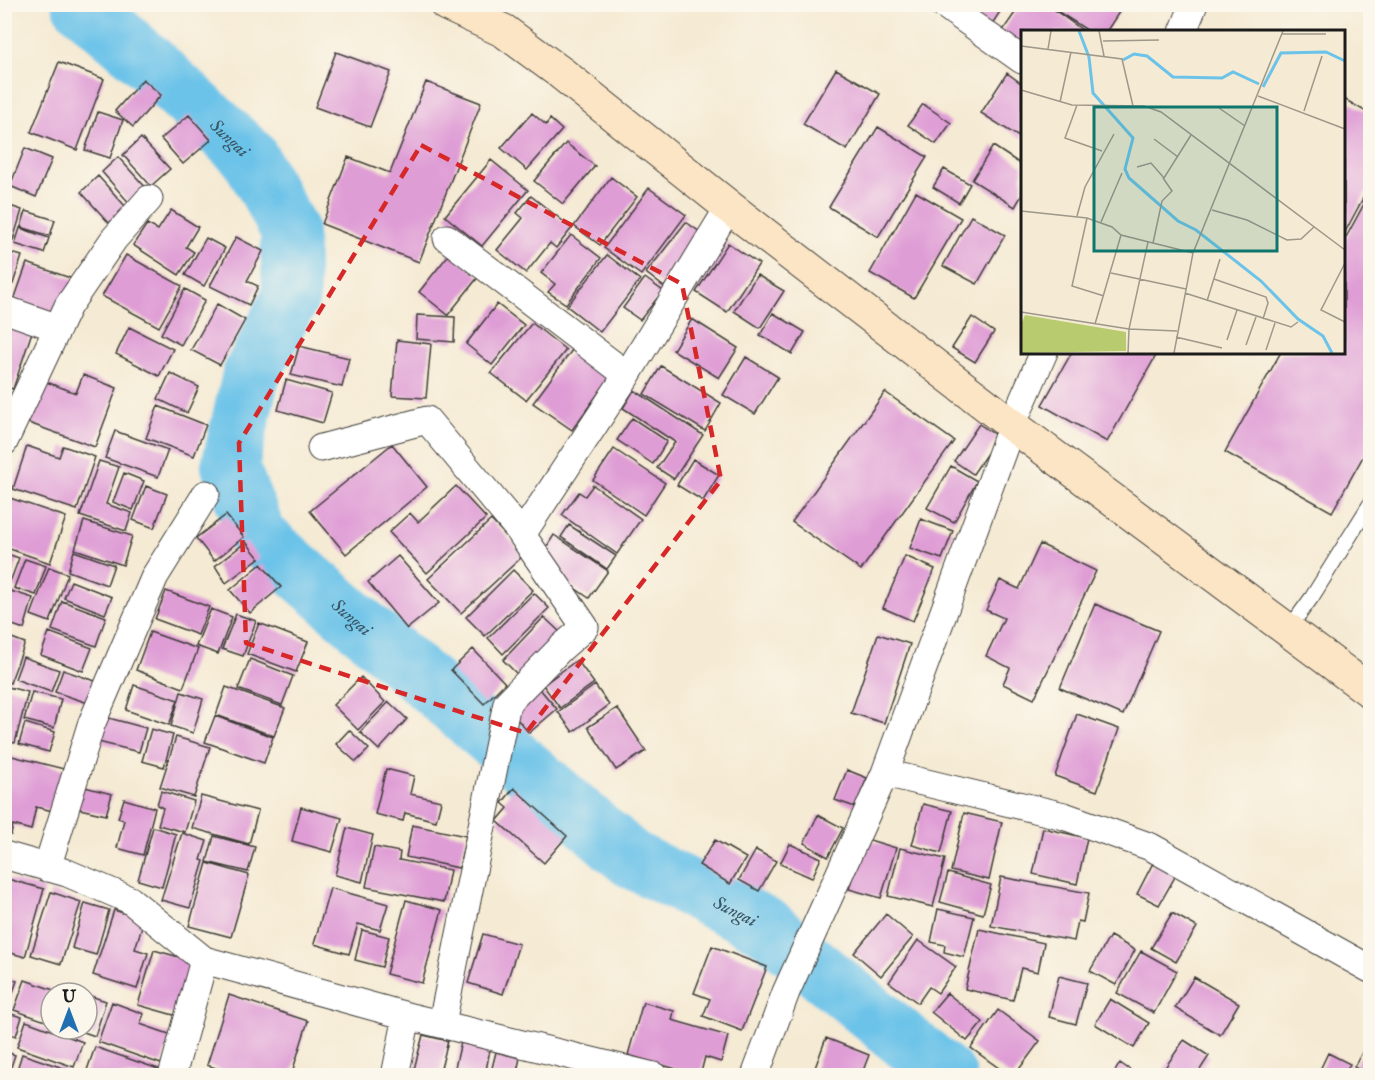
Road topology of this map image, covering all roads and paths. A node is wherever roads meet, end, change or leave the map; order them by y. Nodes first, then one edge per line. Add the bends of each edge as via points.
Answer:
1 (446, 4) edge
2 (943, 4) edge
3 (1194, 4) edge
4 (1184, 30) edge
5 (1021, 59) edge
6 (149, 199) dead end
7 (729, 207) junction
8 (447, 238) dead end
9 (4, 309) edge
10 (58, 327) junction
11 (1043, 354) edge
12 (627, 375) junction
13 (1012, 425) junction
14 (4, 442) edge
15 (321, 448) dead end
16 (206, 494) dead end
17 (1371, 504) edge
18 (518, 529) junction
19 (1288, 630) junction
20 (1371, 691) edge
21 (885, 773) junction
22 (4, 855) edge
23 (47, 868) junction
24 (204, 960) junction
25 (1371, 969) edge
26 (407, 1016) junction
27 (442, 1023) junction
28 (172, 1076) edge
29 (395, 1076) edge
30 (654, 1076) edge
31 (755, 1076) edge

1 - 7 street via 504,31
2 - 5 street
3 - 4 street
6 - 10 street via 114,239
7 - 12 street
7 - 13 street
8 - 12 street
9 - 10 street
10 - 14 street
11 - 13 street
12 - 18 street via 525,530
13 - 19 street
13 - 21 street
15 - 18 street via 427,420
16 - 23 street via 155,576 91,725
17 - 19 lane
18 - 27 street via 585,627 507,703
19 - 20 street
21 - 25 street via 1064,816 1151,847
21 - 31 street via 786,992
22 - 23 street
23 - 24 street via 130,900
24 - 26 street
24 - 28 street
26 - 27 street
26 - 29 street
27 - 30 street

